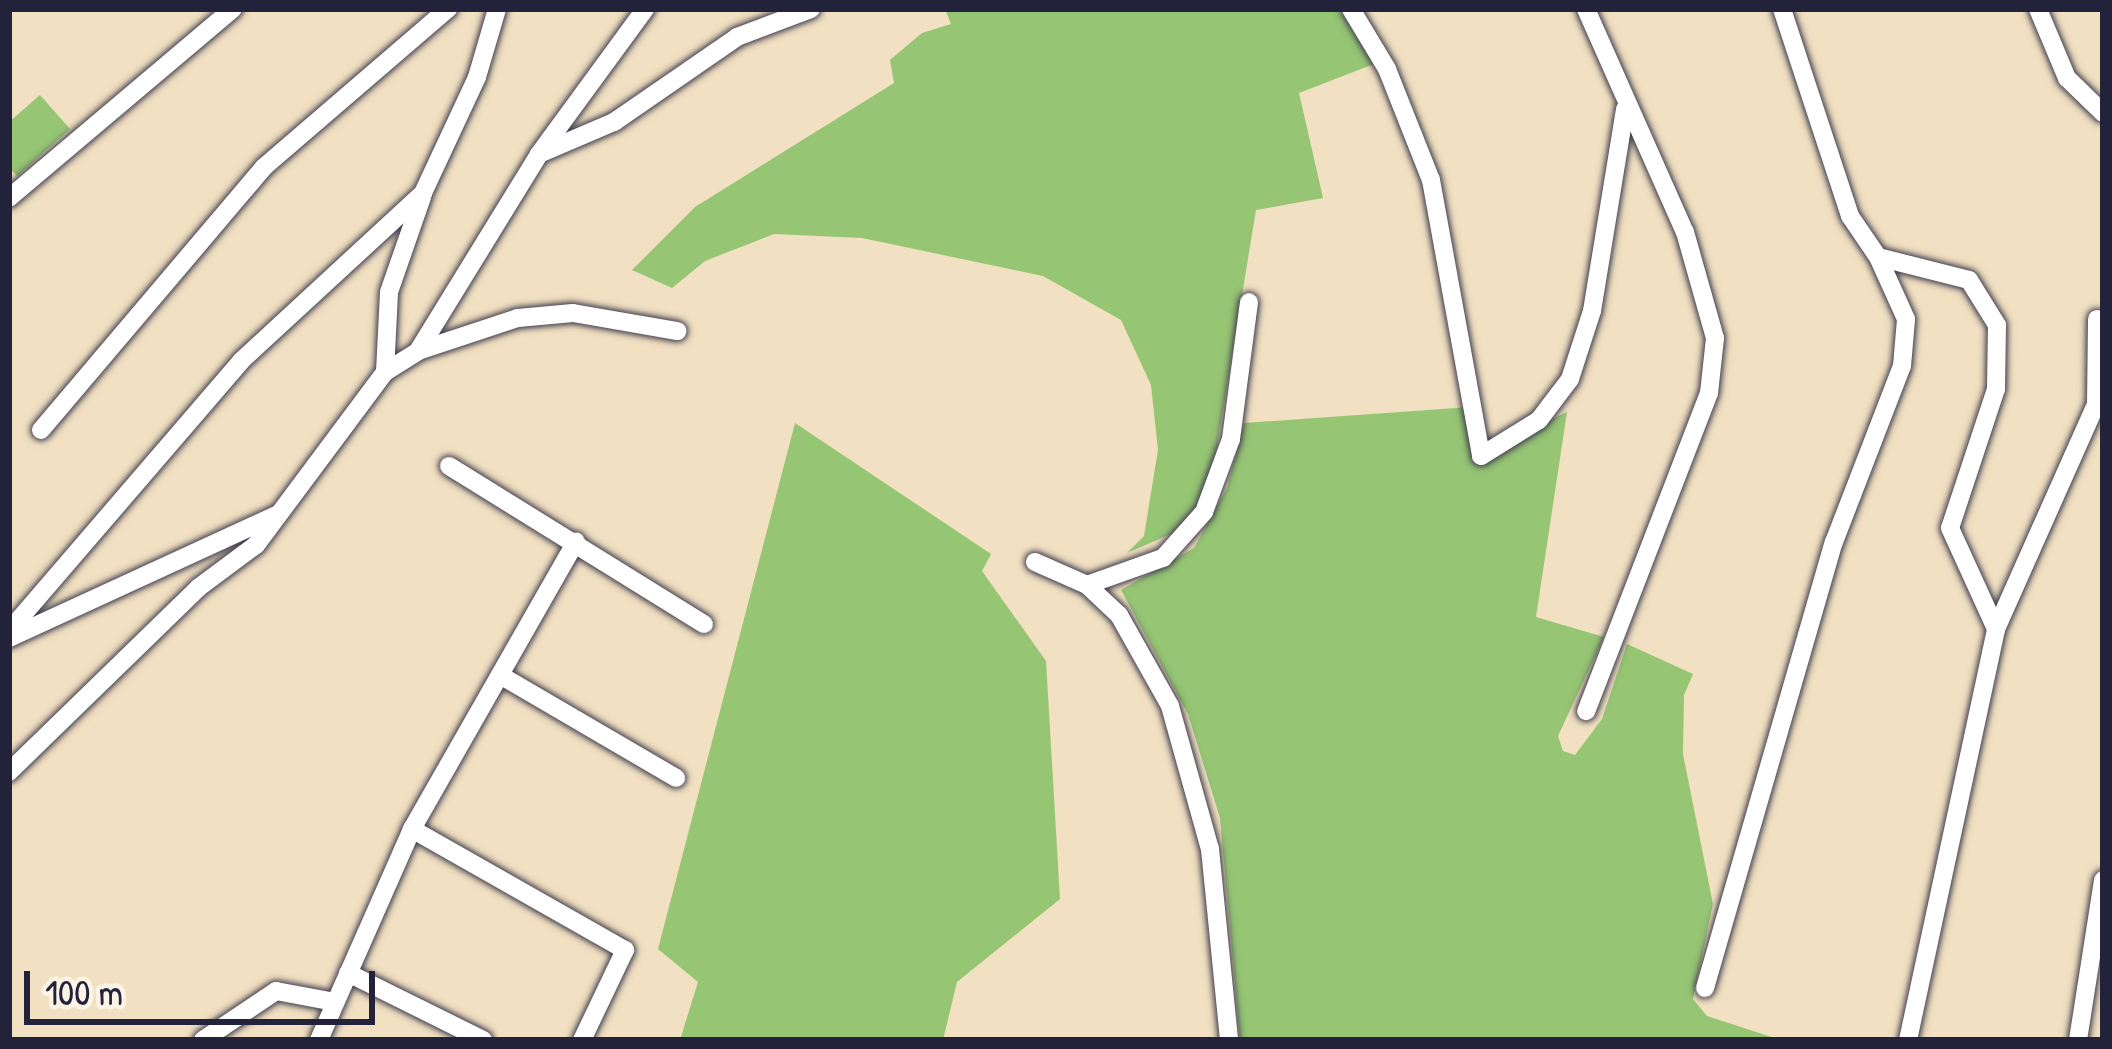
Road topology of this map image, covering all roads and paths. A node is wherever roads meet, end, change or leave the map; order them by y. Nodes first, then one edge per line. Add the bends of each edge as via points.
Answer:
1 (448, 9) edge
2 (497, 9) edge
3 (645, 9) edge
4 (811, 9) edge
5 (1351, 9) edge
6 (1586, 9) edge
7 (1782, 9) edge
8 (2038, 9) edge
9 (223, 14) edge
10 (1625, 109) junction
11 (2103, 113) edge
12 (539, 154) junction
13 (423, 193) junction
14 (9, 198) edge
15 (1878, 257) junction
16 (1250, 302) dead end
17 (2097, 319) dead end
18 (677, 331) dead end
19 (418, 351) junction
20 (385, 371) junction
21 (41, 430) dead end
22 (449, 466) dead end
23 (283, 513) junction
24 (576, 542) junction
25 (1035, 562) dead end
26 (1087, 585) junction
27 (704, 624) dead end
28 (1996, 628) junction
29 (9, 634) edge
30 (500, 675) junction
31 (1586, 711) dead end
32 (9, 772) edge
33 (676, 778) dead end
34 (412, 829) junction
35 (2103, 880) edge
36 (348, 973) junction
37 (1705, 988) dead end
38 (334, 1002) junction
39 (203, 1040) edge
40 (319, 1040) edge
41 (483, 1040) edge
42 (582, 1040) edge
43 (1229, 1040) edge
44 (1908, 1040) edge
45 (2078, 1040) edge

1 - 21 street via 264,167
2 - 13 street via 478,77
3 - 12 street
4 - 12 street via 737,37 614,122
5 - 10 street via 1387,69 1431,179 1481,456 1552,407 1570,379 1592,311
6 - 10 street
7 - 15 street via 1833,182
8 - 11 street via 2067,78
9 - 14 street
10 - 31 street via 1685,232 1710,314 1714,366
12 - 19 street
13 - 20 street via 389,292
13 - 29 street via 241,361
15 - 28 street via 1955,272 1980,291 1997,325 1996,389 1950,528
15 - 37 street via 1906,319 1902,366 1834,542
16 - 26 street via 1231,439 1204,512 1163,558
17 - 28 street via 2100,383 2090,425 2037,525
18 - 19 street via 546,314
19 - 20 street
20 - 23 street
22 - 24 street
23 - 29 street
23 - 32 street
24 - 27 street
24 - 30 street
25 - 26 street
26 - 43 street via 1155,671 1187,755 1210,849
28 - 44 street
30 - 33 street
30 - 34 street
34 - 36 street
34 - 42 street via 625,950
35 - 45 street
36 - 38 street
36 - 41 street
38 - 39 street via 276,991
38 - 40 street

